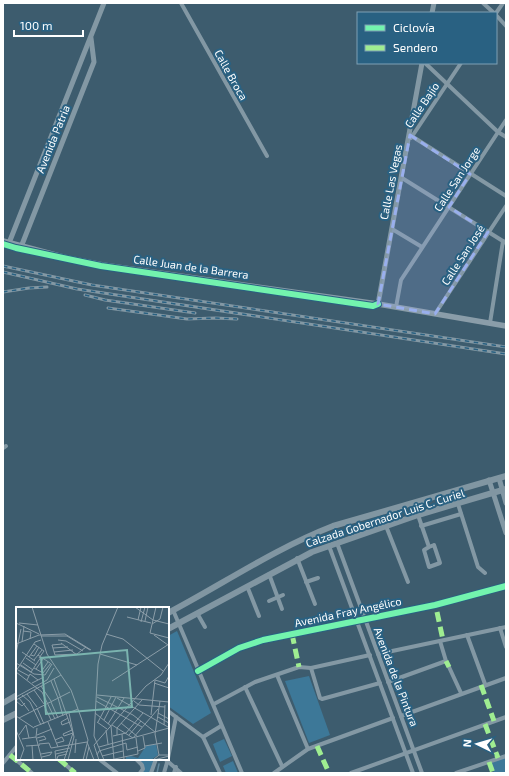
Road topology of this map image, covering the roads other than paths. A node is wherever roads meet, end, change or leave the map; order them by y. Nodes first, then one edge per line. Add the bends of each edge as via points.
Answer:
1 (104, 3) edge
2 (181, 3) edge
3 (483, 3) edge
4 (503, 3) edge
5 (493, 12) edge
6 (496, 12) edge
7 (497, 16) edge
8 (506, 26) edge
9 (91, 37) junction
10 (422, 64) edge
11 (426, 64) edge
12 (460, 64) edge
13 (447, 84) junction
14 (506, 120) edge
15 (498, 132) junction
16 (411, 136) junction
17 (506, 138) edge
18 (267, 156) dead end
19 (470, 174) junction
20 (402, 178) junction
21 (506, 196) edge
22 (506, 206) edge
23 (448, 208) junction
24 (392, 229) junction
25 (488, 232) junction
26 (6, 242) edge
27 (504, 242) edge
28 (20, 247) junction
29 (422, 247) junction
30 (378, 304) junction
31 (396, 307) junction
32 (435, 314) junction
33 (490, 323) junction
34 (506, 326) edge
35 (506, 476) edge
36 (498, 478) junction
37 (489, 480) junction
38 (504, 490) edge
39 (492, 493) junction
40 (506, 503) edge
41 (458, 504) junction
42 (461, 514) junction
43 (418, 516) junction
44 (386, 526) junction
45 (421, 526) junction
46 (506, 533) edge
47 (337, 543) junction
48 (329, 546) junction
49 (429, 547) junction
50 (297, 558) junction
51 (485, 573) dead end
52 (269, 574) junction
53 (318, 578) dead end
54 (306, 582) junction
55 (408, 582) dead end
56 (247, 586) junction
57 (506, 586) edge
58 (283, 595) dead end
59 (278, 598) junction
60 (269, 601) dead end
61 (314, 604) dead end
62 (282, 609) dead end
63 (171, 611) edge
64 (197, 613) junction
65 (259, 616) dead end
66 (365, 619) junction
67 (356, 621) junction
68 (178, 623) junction
69 (205, 627) dead end
70 (506, 627) edge
71 (169, 628) edge
72 (500, 628) junction
73 (467, 635) junction
74 (440, 641) junction
75 (506, 647) edge
76 (378, 654) junction
77 (370, 655) junction
78 (449, 666) dead end
79 (311, 668) junction
80 (198, 671) junction
81 (277, 675) junction
82 (506, 678) edge
83 (388, 682) junction
84 (380, 683) junction
85 (485, 684) junction
86 (245, 687) junction
87 (461, 693) junction
88 (16, 696) edge
89 (3, 703) edge
90 (214, 704) junction
91 (169, 713) edge
92 (16, 714) edge
93 (401, 716) junction
94 (176, 717) junction
95 (506, 717) edge
96 (392, 718) junction
97 (3, 720) edge
98 (221, 726) junction
99 (203, 737) junction
100 (16, 747) edge
101 (308, 749) junction
102 (414, 749) junction
103 (169, 750) edge
104 (405, 752) junction
105 (10, 755) junction
106 (506, 756) edge
107 (16, 760) edge
108 (16, 760) edge
109 (22, 760) edge
110 (60, 760) edge
111 (100, 760) edge
112 (137, 760) edge
113 (156, 760) edge
114 (167, 760) edge
115 (168, 760) edge
116 (3, 763) edge
117 (20, 763) junction
118 (282, 766) junction
119 (176, 767) junction
120 (32, 773) edge
121 (76, 773) edge
122 (117, 773) edge
123 (140, 773) edge
124 (151, 773) edge
125 (164, 773) edge
126 (174, 773) edge
127 (181, 773) edge
128 (220, 773) edge
129 (242, 773) edge
130 (274, 773) edge
131 (351, 773) edge
132 (413, 773) edge
133 (422, 773) edge
134 (456, 773) edge

1 - 9 street, Avenida Patria
2 - 18 street, Calle Broca
3 - 5 street
4 - 6 street
7 - 8 street
9 - 26 street, Avenida Patria
9 - 28 street, Avenida Patria via 94,62
10 - 16 street, Calle Las Vegas
11 - 13 street
12 - 13 street, Calle Bajío
13 - 15 street
13 - 16 street, Calle Bajío
14 - 15 street, Calle San Jorge
15 - 17 street
15 - 19 street, Calle San Jorge
16 - 19 street
16 - 20 street, Calle Las Vegas
19 - 21 street
19 - 23 street, Calle San Jorge
20 - 23 street
20 - 24 street, Calle Las Vegas
22 - 25 street, Calle San José
23 - 25 street
23 - 29 street, Calle San Jorge
24 - 29 street
24 - 30 street, Calle Las Vegas
25 - 27 street
25 - 32 street, Calle San José
26 - 28 main road, Calle Juan de la Barrera
27 - 33 street
28 - 30 main road, Calle Juan de la Barrera via 103,265
29 - 31 street, Calle San Jorge via 401,280
30 - 31 main road, Calle Juan de la Barrera
31 - 32 main road, Calle Juan de la Barrera
32 - 33 main road, Calle Juan de la Barrera
33 - 34 main road, Calle Juan de la Barrera
35 - 36 main road, Calzada Gobernador Luis C. Curiel
36 - 37 main road, Calzada Gobernador Luis C. Curiel
36 - 38 street
37 - 39 street
37 - 63 main road, Calzada Gobernador Luis C. Curiel via 312,534 282,548
38 - 39 main road, Calzada Gobernador Luis C. Curiel
38 - 40 street
39 - 41 main road, Calzada Gobernador Luis C. Curiel
39 - 46 street
41 - 42 street
41 - 43 main road, Calzada Gobernador Luis C. Curiel
42 - 45 street
42 - 51 street via 478,566
43 - 44 main road, Calzada Gobernador Luis C. Curiel
43 - 45 street
44 - 47 main road, Calzada Gobernador Luis C. Curiel
44 - 55 street
45 - 49 street
47 - 48 main road, Calzada Gobernador Luis C. Curiel
47 - 66 street, Avenida de la Pintura
48 - 50 main road, Calzada Gobernador Luis C. Curiel
48 - 67 street, Avenida de la Pintura
49 - 49 street via 424,550 429,567 440,563 434,545
50 - 52 main road, Calzada Gobernador Luis C. Curiel
50 - 54 street
52 - 56 main road, Calzada Gobernador Luis C. Curiel
52 - 59 street
53 - 54 street
54 - 61 street
56 - 64 main road, Calzada Gobernador Luis C. Curiel
56 - 65 street
57 - 66 street, Avenida Fray Angélico via 435,605
58 - 59 street
59 - 60 street
59 - 62 street
63 - 68 street
64 - 68 main road, Calzada Gobernador Luis C. Curiel
64 - 69 street
66 - 67 street, Avenida Fray Angélico
66 - 76 street, Avenida de la Pintura
67 - 77 street, Avenida de la Pintura
67 - 80 street, Avenida Fray Angélico via 263,640 239,648
68 - 71 main road, Calzada Gobernador Luis C. Curiel
68 - 80 street
70 - 72 street
72 - 73 street
72 - 75 street
73 - 74 street
73 - 85 street
74 - 76 street
74 - 83 street via 446,661
76 - 83 street, Avenida de la Pintura
77 - 79 street
77 - 84 street, Avenida de la Pintura
78 - 87 street
79 - 81 street via 299,667
79 - 84 street via 322,699
80 - 90 street
81 - 86 street
81 - 101 street
82 - 85 street
83 - 93 street, Avenida de la Pintura
84 - 96 street, Avenida de la Pintura
85 - 87 street
86 - 90 street
86 - 118 street
87 - 93 street
88 - 89 main road
90 - 98 street
91 - 94 street
92 - 97 main road
93 - 102 street, Avenida de la Pintura
94 - 99 street
94 - 103 street
95 - 102 street
96 - 101 street
96 - 104 street, Avenida de la Pintura
98 - 99 street
98 - 129 street
99 - 128 street
100 - 105 street
101 - 118 street
102 - 104 street
102 - 133 street, Avenida de la Pintura
104 - 131 street
104 - 132 street, Avenida de la Pintura
105 - 108 street
105 - 116 street
106 - 134 street
107 - 117 street
109 - 117 street
110 - 121 street
111 - 122 street
112 - 123 street via 143,767
113 - 124 street
114 - 125 street
115 - 119 street
117 - 120 street
118 - 130 street
119 - 126 street
119 - 127 street

